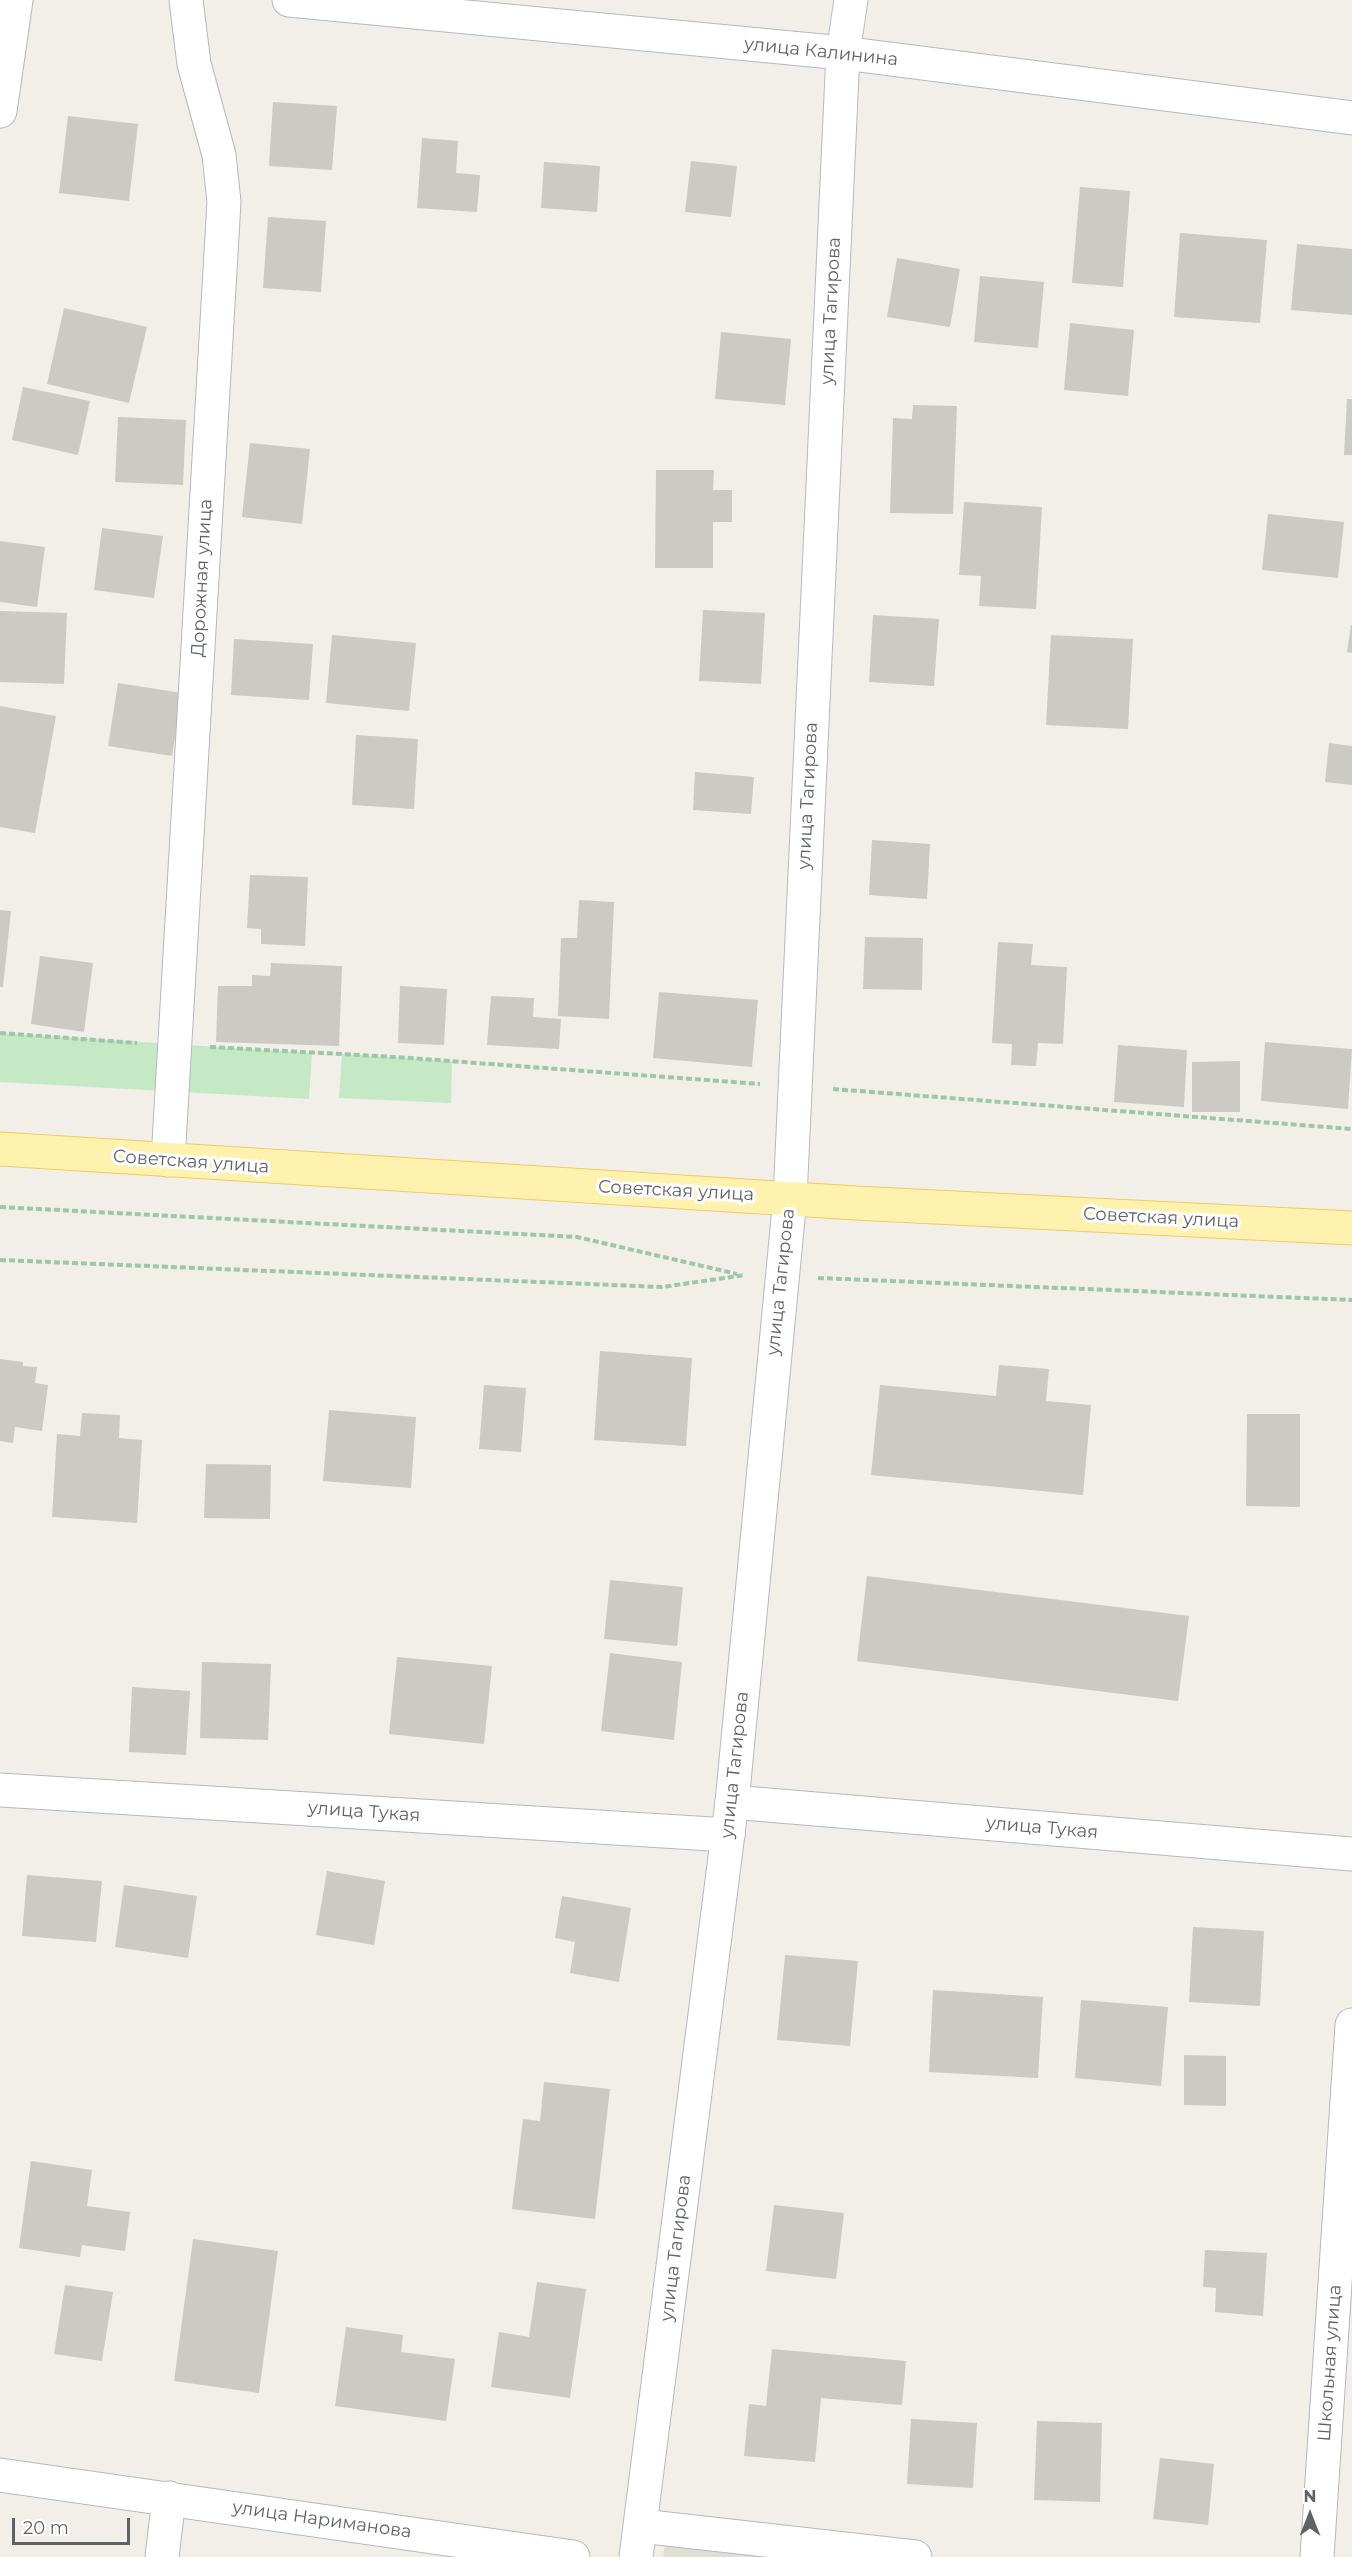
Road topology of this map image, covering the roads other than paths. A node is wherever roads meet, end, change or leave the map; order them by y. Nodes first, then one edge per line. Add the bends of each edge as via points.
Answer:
1 (16, 0) edge
2 (186, 0) edge
3 (289, 0) edge
4 (851, 0) edge
5 (843, 52) junction
6 (0, 111) edge
7 (1352, 118) edge
8 (0, 1149) edge
9 (168, 1160) junction
10 (790, 1198) junction
11 (1352, 1228) edge
12 (0, 1790) edge
13 (732, 1802) junction
14 (728, 1835) junction
15 (1352, 1854) edge
16 (1352, 2025) edge
17 (0, 2475) edge
18 (170, 2498) junction
19 (638, 2542) edge
20 (162, 2557) edge
21 (573, 2557) edge
22 (915, 2557) edge
23 (1317, 2557) edge

1 - 6 street
2 - 9 street, Дорожная улица via 194,64 219,155 224,202
3 - 5 street, улица Калинина
4 - 5 street, улица Тагирова
5 - 7 street, улица Калинина
5 - 10 street, улица Тагирова
8 - 9 main road, Советская улица
9 - 10 main road, Советская улица
10 - 11 main road, Советская улица
10 - 13 street, улица Тагирова
12 - 14 street, улица Тукая
13 - 14 street, улица Тагирова
13 - 15 street, улица Тукая
14 - 19 street, улица Тагирова
16 - 23 street, Школьная улица
17 - 18 street, улица Нариманова
18 - 20 street
18 - 21 street, улица Нариманова
19 - 22 street

